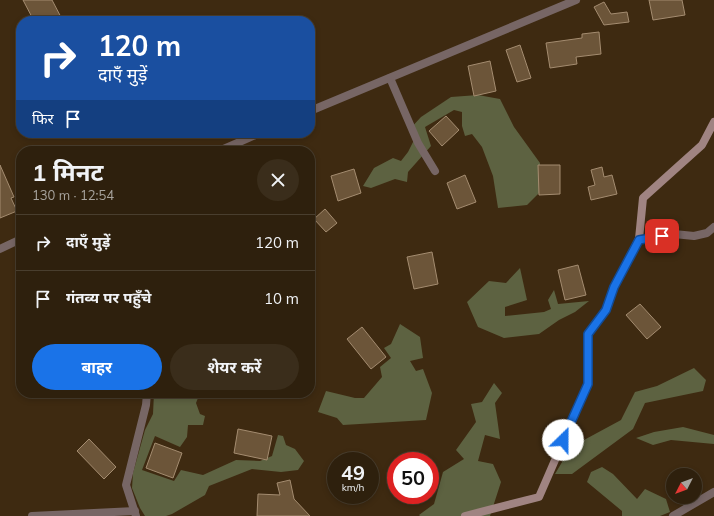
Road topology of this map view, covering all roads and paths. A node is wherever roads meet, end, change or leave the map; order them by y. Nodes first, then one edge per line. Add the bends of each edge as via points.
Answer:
1 (576, 0) edge
2 (390, 78) junction
3 (315, 109) edge
4 (714, 122) edge
5 (249, 138) edge
6 (230, 146) edge
7 (435, 171) dead end
8 (714, 227) edge
9 (639, 240) junction
10 (16, 242) edge
11 (0, 249) edge
12 (147, 398) edge
13 (714, 492) edge
14 (135, 513) edge
15 (32, 516) edge
16 (465, 516) edge
17 (673, 516) edge

1 - 2 street
2 - 3 street
2 - 7 street via 418,143
4 - 9 main road via 702,145 643,198
5 - 6 street
8 - 9 street via 708,234 674,234
9 - 16 main road via 614,287 606,310 588,334 588,384 539,497
10 - 11 street
12 - 14 street via 126,485
13 - 17 street
14 - 15 street

